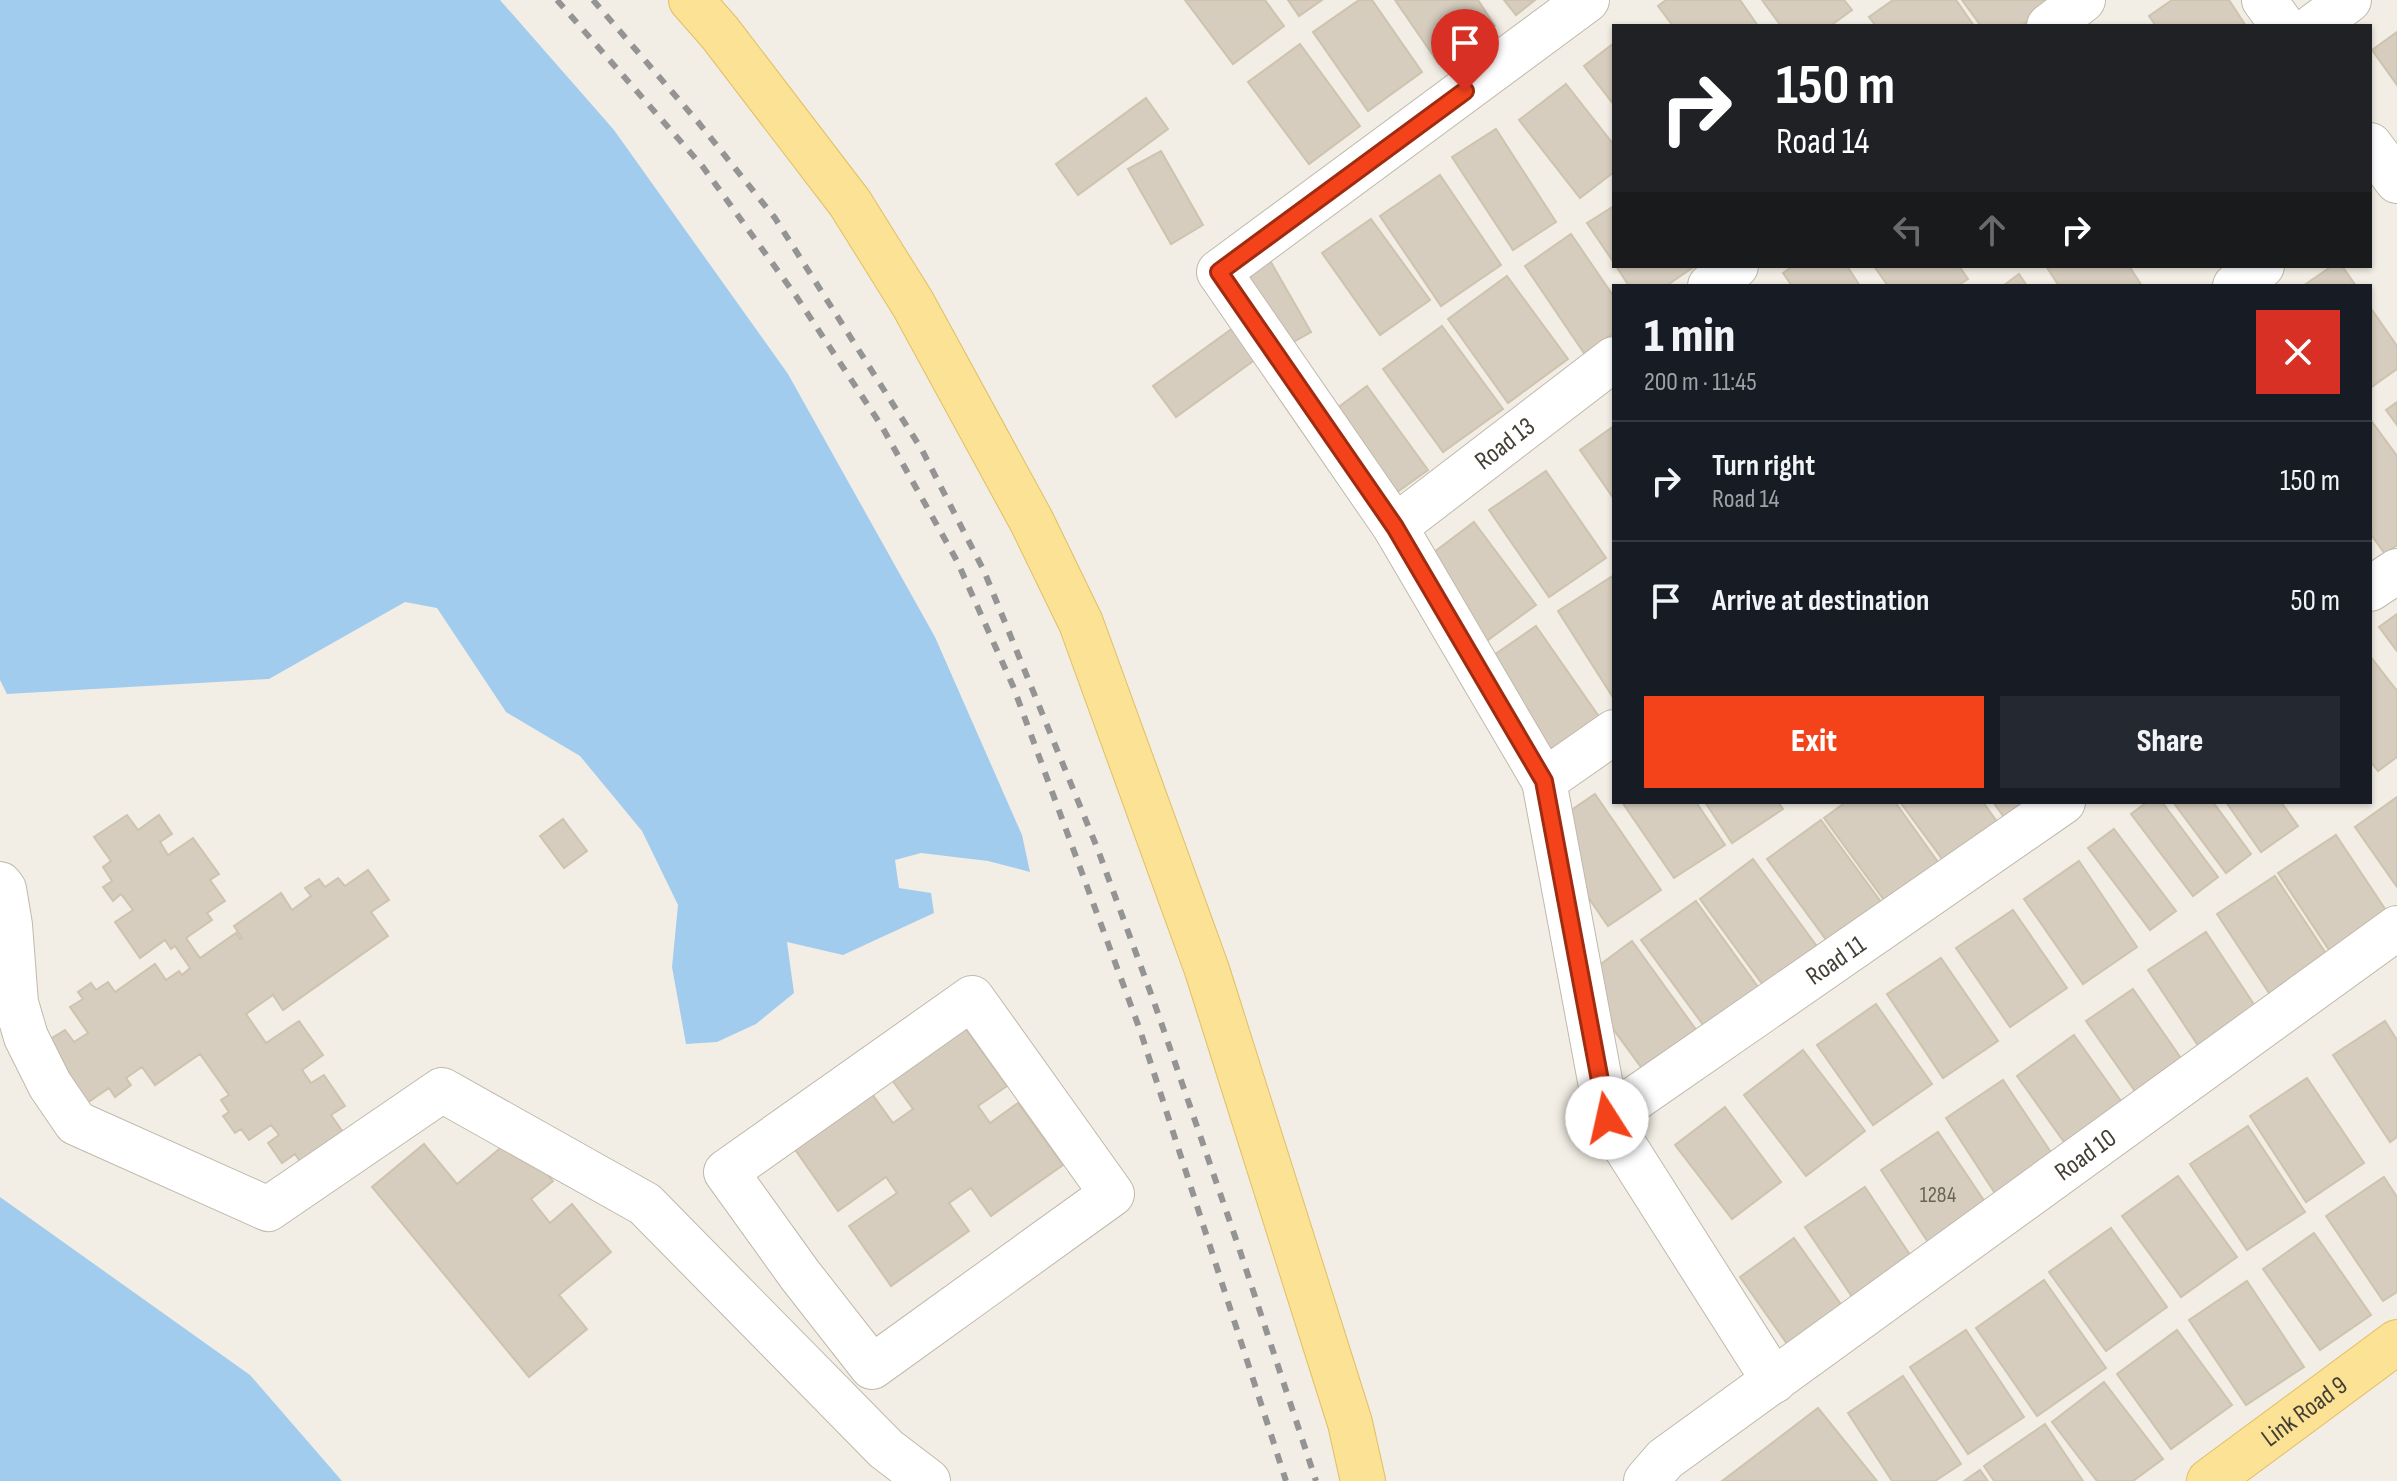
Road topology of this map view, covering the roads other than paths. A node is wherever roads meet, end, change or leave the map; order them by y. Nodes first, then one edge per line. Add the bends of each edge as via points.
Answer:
1 (691, 0) edge
2 (1587, 0) edge
3 (2083, 0) edge
4 (2264, 0) edge
5 (2349, 0) edge
6 (2052, 24) edge
7 (2282, 24) edge
8 (2317, 24) edge
9 (1733, 268) edge
10 (2259, 268) edge
11 (1713, 284) edge
12 (2238, 284) edge
13 (1612, 361) edge
14 (1395, 527) junction
15 (2397, 571) edge
16 (2372, 588) edge
17 (1612, 733) edge
18 (1544, 781) junction
19 (2060, 804) edge
20 (0, 884) edge
21 (2397, 928) edge
22 (1607, 1118) junction
23 (800, 1275) junction
24 (751, 1314) junction
25 (2397, 1342) edge
26 (1774, 1381) junction
27 (928, 1481) edge
28 (1363, 1481) edge
29 (1646, 1481) edge
30 (2209, 1481) edge

1 - 28 main road via 850,203 913,304 1081,623 1207,970 1350,1423
2 - 14 street via 1219,272
3 - 6 street
4 - 7 street
5 - 8 street
9 - 11 street
10 - 12 street
13 - 14 street, Road 13
14 - 18 street
15 - 16 street
17 - 18 street
18 - 22 street
19 - 22 street, Road 11
20 - 24 street via 10,925 16,1003 26,1037 76,1123 268,1209 442,1090 645,1204
21 - 26 street, Road 10
22 - 26 street
23 - 23 street via 726,1172 972,998 1112,1194 872,1367
23 - 24 street
24 - 27 street via 886,1449
25 - 30 main road, Link Road 9
26 - 29 street, Road 10 via 1665,1459

